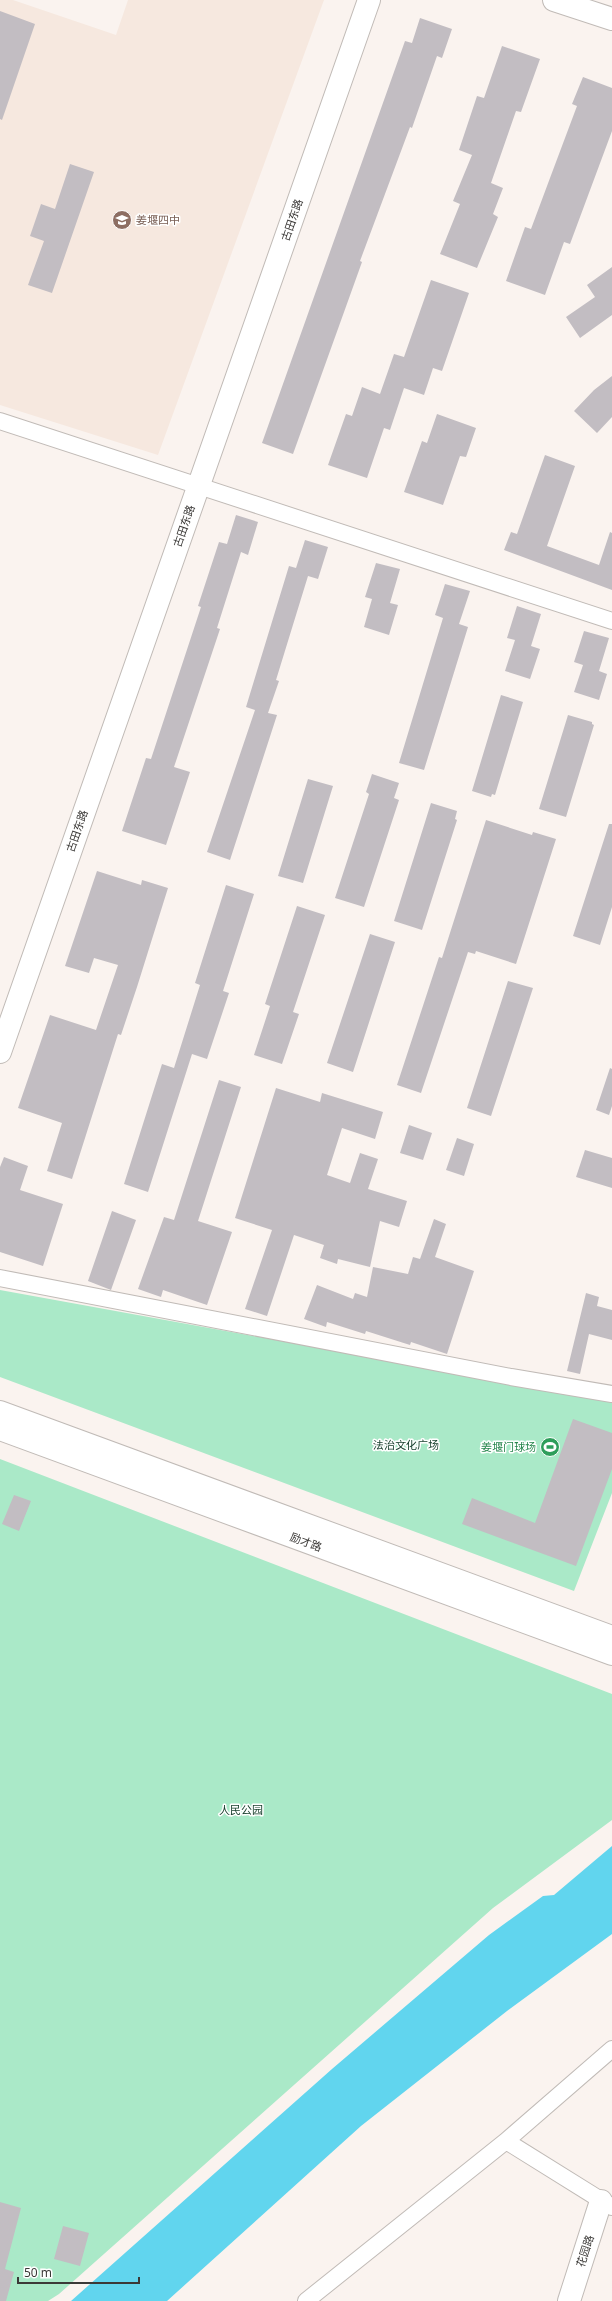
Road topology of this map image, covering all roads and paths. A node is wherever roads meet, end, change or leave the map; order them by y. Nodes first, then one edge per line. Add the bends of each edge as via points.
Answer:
1 (369, 0) edge
2 (554, 0) edge
3 (612, 19) edge
4 (0, 421) edge
5 (198, 486) junction
6 (612, 622) edge
7 (0, 1052) edge
8 (0, 1278) edge
9 (612, 1394) edge
10 (0, 1412) edge
11 (0, 1429) edge
12 (612, 1637) edge
13 (612, 1654) edge
14 (612, 2049) edge
15 (506, 2141) junction
16 (607, 2204) edge
17 (306, 2301) edge
18 (569, 2301) edge

1 - 5 street, 古田东路
2 - 3 street
4 - 5 street
5 - 6 street
5 - 7 street, 古田东路
8 - 9 street
10 - 12 street, 励才路
11 - 13 street, 励才路
14 - 15 street
15 - 16 street
15 - 17 street
16 - 18 street, 花园路

